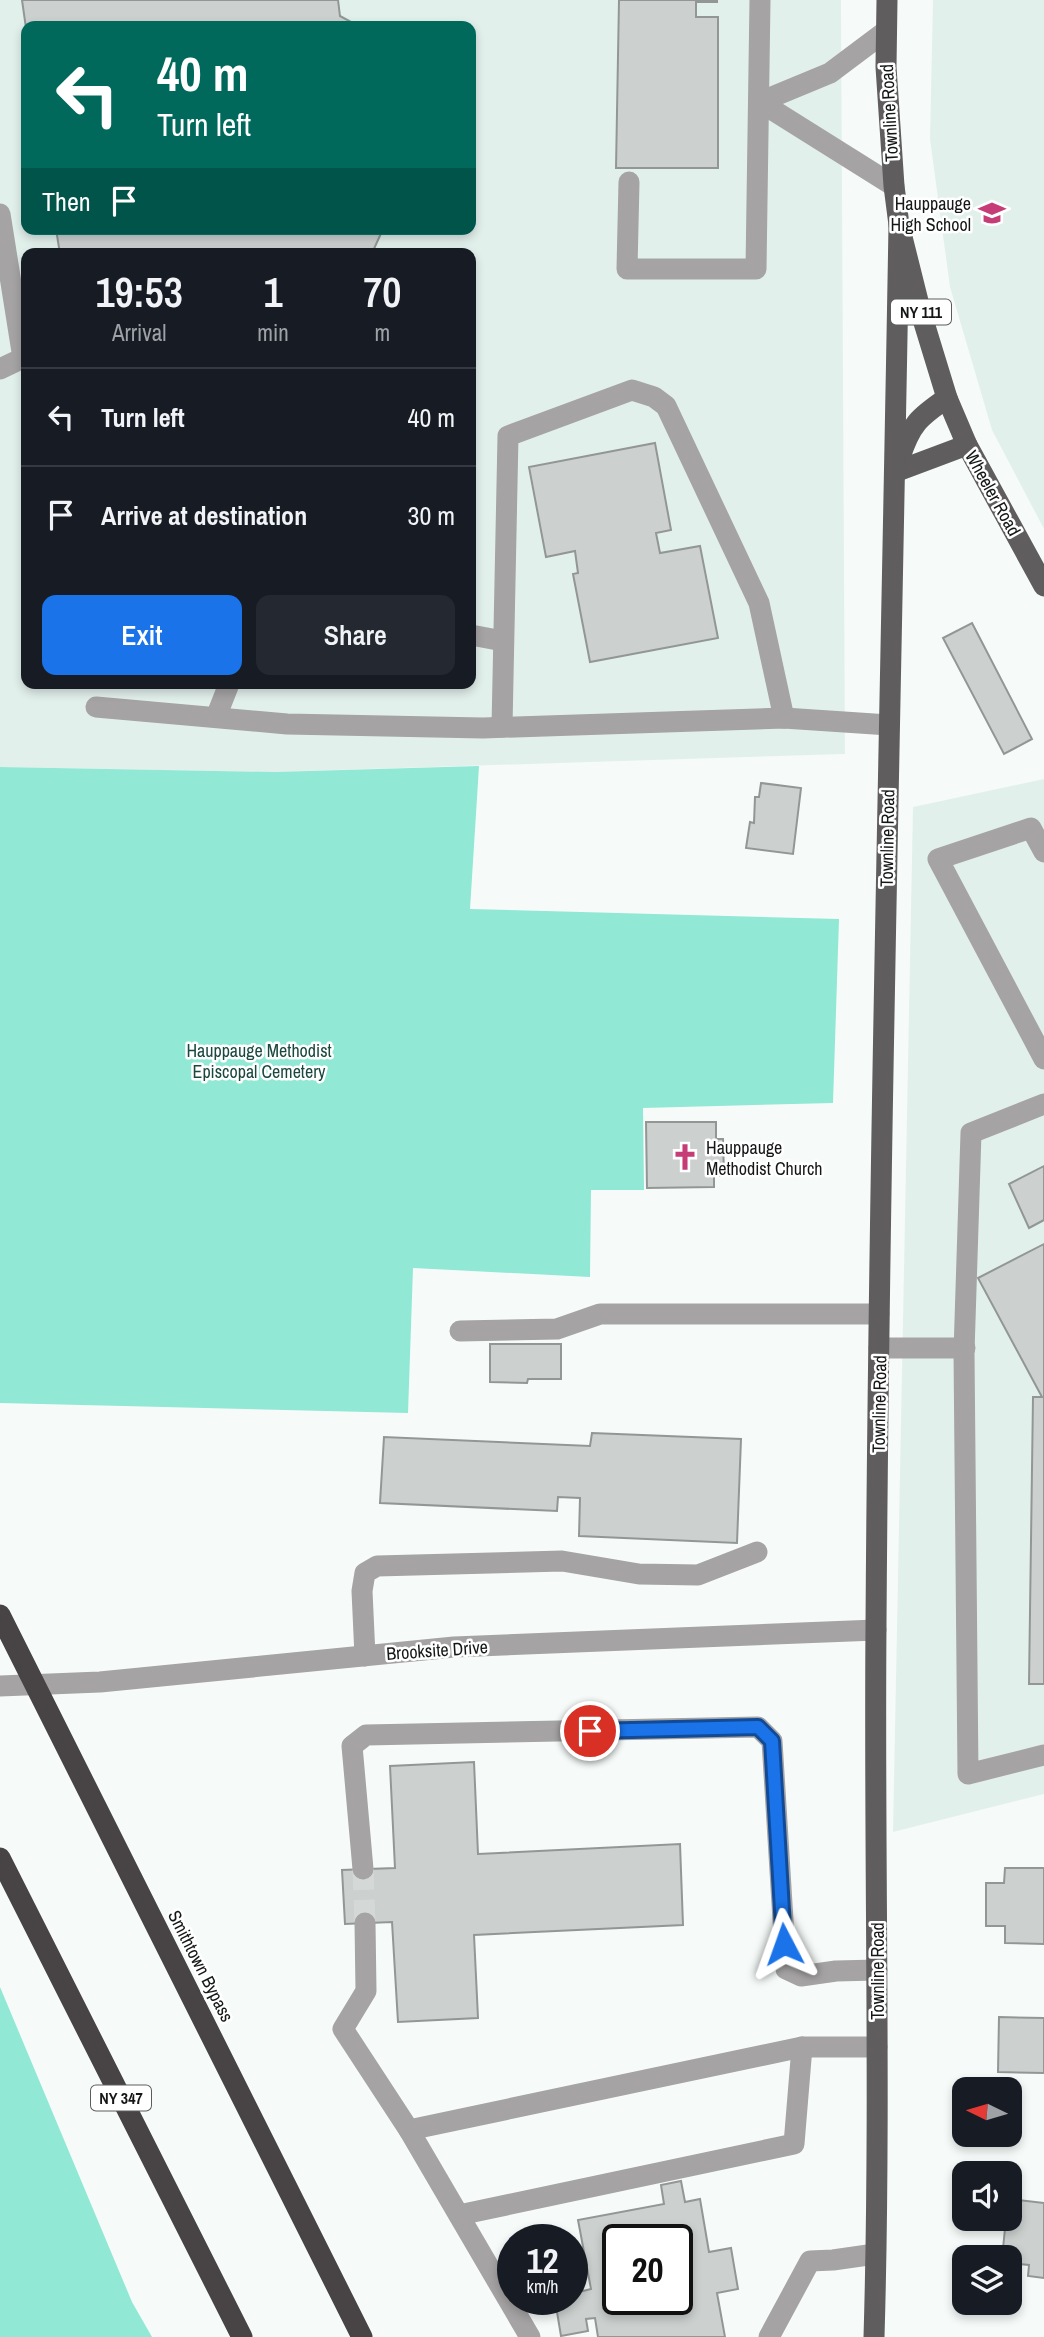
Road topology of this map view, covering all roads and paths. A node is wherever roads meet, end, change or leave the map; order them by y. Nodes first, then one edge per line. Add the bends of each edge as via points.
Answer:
1 (760, 0) edge
2 (887, 0) edge
3 (886, 31) junction
4 (760, 102) junction
5 (629, 183) dead end
6 (894, 186) junction
7 (0, 214) edge
8 (899, 225) junction
9 (21, 345) edge
10 (21, 359) edge
11 (0, 369) edge
12 (947, 398) junction
13 (967, 445) junction
14 (895, 472) junction
15 (1044, 586) edge
16 (476, 636) edge
17 (503, 641) junction
18 (227, 689) edge
19 (96, 707) dead end
20 (216, 718) junction
21 (784, 718) junction
22 (889, 725) junction
23 (502, 727) junction
24 (1044, 852) edge
25 (1044, 1059) edge
26 (1044, 1104) edge
27 (879, 1314) junction
28 (460, 1331) dead end
29 (879, 1348) junction
30 (965, 1348) junction
31 (757, 1552) dead end
32 (0, 1615) edge
33 (876, 1630) junction
34 (365, 1656) junction
35 (35, 1684) junction
36 (0, 1686) edge
37 (1044, 1755) edge
38 (0, 1858) edge
39 (363, 1869) tunnel mouth
40 (365, 1923) tunnel mouth
41 (877, 1970) junction
42 (802, 2047) junction
43 (877, 2047) junction
44 (409, 2130) junction
45 (459, 2215) junction
46 (875, 2254) junction
47 (242, 2337) edge
48 (362, 2337) edge
49 (530, 2337) edge
50 (769, 2337) edge
51 (874, 2337) edge

1 - 4 street
2 - 3 main road, Townline Road / NY 111
3 - 4 street via 830,73
3 - 6 main road, Townline Road / NY 111
4 - 5 street via 756,269 627,269
4 - 6 street
6 - 8 main road, Townline Road / NY 111
7 - 9 street
8 - 12 main road, Townline Road / NY 111
8 - 14 main road, Townline Road
10 - 11 street
12 - 13 main road, Wheeler Road / NY 111
12 - 14 main road, Townline Road via 918,419 907,435
13 - 14 main road
13 - 15 main road, Wheeler Road / NY 111
14 - 22 main road, Townline Road
16 - 17 street
17 - 21 street via 508,436 632,390 666,406 759,603
17 - 23 street
18 - 20 street
19 - 20 street
20 - 23 street via 287,724
21 - 22 street
21 - 23 street
22 - 27 main road, Townline Road
24 - 25 street via 1031,828 938,859
26 - 30 street via 971,1133
27 - 28 street via 600,1314 557,1329
27 - 29 main road, Townline Road
29 - 30 street
29 - 33 main road, Townline Road
30 - 37 street via 968,1774
31 - 34 street via 698,1575 639,1574 562,1561 377,1566 365,1573 362,1591
32 - 35 highway, Smithtown Bypass
33 - 34 street, Brooksite Drive via 454,1647
33 - 41 main road, Townline Road
34 - 35 street, Brooksite Drive
35 - 36 street, Brooksite Drive
35 - 48 highway, Smithtown Bypass
38 - 47 highway, NY 347
39 - 41 street via 352,1746 366,1735 758,1727 772,1741 786,1969 801,1976
40 - 44 street via 366,1991 343,2029
41 - 43 main road, Townline Road
42 - 43 street
42 - 44 street
42 - 45 street via 794,2144
43 - 46 main road, Townline Road
44 - 45 street
45 - 49 street
46 - 50 street via 810,2261
46 - 51 main road, Townline Road

